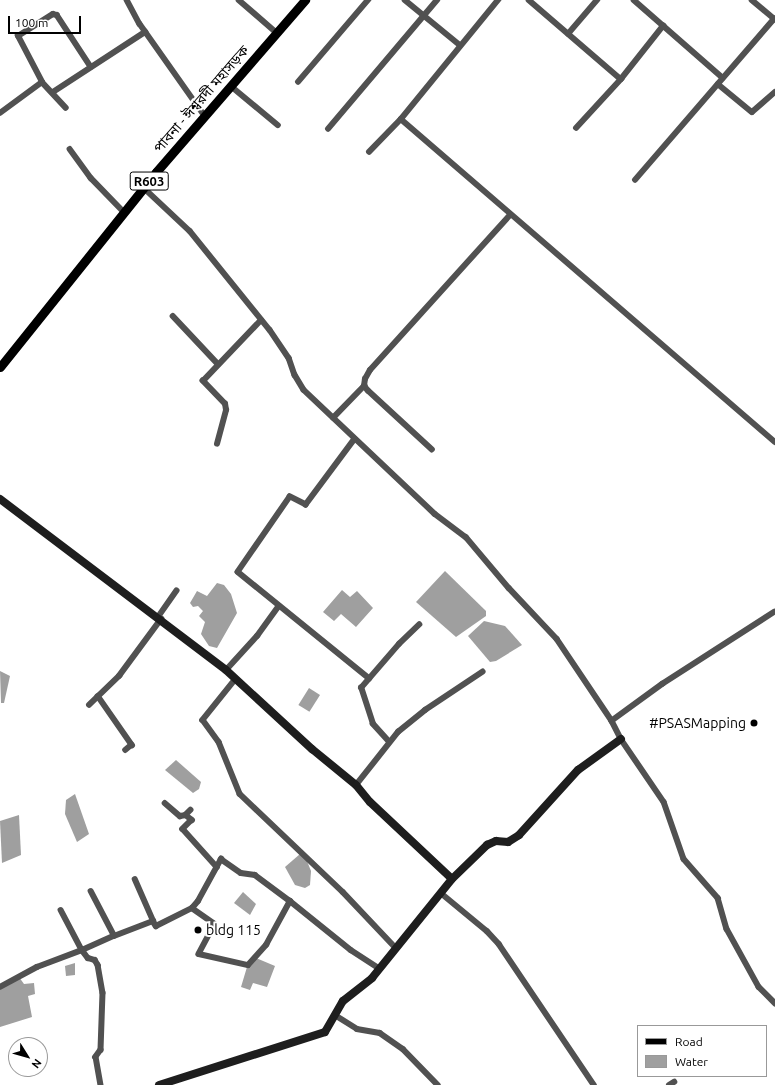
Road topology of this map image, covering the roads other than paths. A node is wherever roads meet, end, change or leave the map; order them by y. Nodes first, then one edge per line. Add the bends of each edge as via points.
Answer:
1 (127, 0) edge
2 (239, 0) edge
3 (305, 0) edge
4 (368, 0) edge
5 (405, 0) edge
6 (437, 0) edge
7 (498, 0) edge
8 (529, 0) edge
9 (596, 0) edge
10 (634, 0) edge
11 (752, 0) edge
12 (424, 16) junction
13 (774, 19) edge
14 (663, 26) junction
15 (145, 32) junction
16 (277, 33) junction
17 (568, 34) junction
18 (460, 45) junction
19 (91, 67) junction
20 (723, 78) junction
21 (620, 79) junction
22 (42, 82) junction
23 (298, 82) dead end
24 (718, 84) junction
25 (232, 86) junction
26 (53, 92) junction
27 (775, 92) edge
28 (66, 108) dead end
29 (0, 113) edge
30 (205, 116) junction
31 (401, 119) junction
32 (278, 125) dead end
33 (576, 128) dead end
34 (328, 129) dead end
35 (70, 148) dead end
36 (369, 152) dead end
37 (635, 180) dead end
38 (144, 188) junction
39 (124, 212) junction
40 (510, 215) junction
41 (173, 316) dead end
42 (261, 320) junction
43 (218, 364) junction
44 (0, 367) edge
45 (364, 386) junction
46 (332, 418) junction
47 (355, 439) junction
48 (775, 442) edge
49 (217, 444) dead end
50 (432, 450) dead end
51 (0, 499) edge
52 (176, 591) dead end
53 (279, 606) junction
54 (775, 612) edge
55 (160, 618) junction
56 (419, 625) dead end
57 (226, 670) junction
58 (482, 672) dead end
59 (369, 678) junction
60 (236, 679) junction
61 (98, 696) junction
62 (89, 705) dead end
63 (612, 721) junction
64 (621, 739) junction
65 (389, 742) junction
66 (126, 750) dead end
67 (356, 785) junction
68 (165, 803) dead end
69 (191, 810) dead end
70 (186, 815) junction
71 (217, 867) junction
72 (452, 879) junction
73 (135, 880) dead end
74 (91, 892) dead end
75 (441, 893) junction
76 (290, 901) junction
77 (192, 908) junction
78 (61, 910) dead end
79 (153, 921) junction
80 (114, 936) junction
81 (395, 947) junction
82 (82, 950) junction
83 (379, 968) junction
84 (0, 987) edge
85 (775, 1003) edge
86 (335, 1015) junction
87 (101, 1085) edge
88 (159, 1085) edge
89 (438, 1085) edge
90 (594, 1085) edge

1 - 15 street
2 - 16 street
3 - 16 main road, পাবনা - ঈশ্বরদী মহাসড়ক / R603
4 - 23 street
5 - 12 street
6 - 12 street
7 - 18 street
8 - 17 street
9 - 17 street
10 - 14 street
11 - 13 street
12 - 18 street
12 - 34 street
13 - 20 street
14 - 20 street
14 - 21 street
15 - 19 street
15 - 30 street
16 - 25 main road, পাবনা - ঈশ্বরদী মহাসড়ক / R603
17 - 21 street
18 - 31 street
19 - 22 street via 57,15 53,14 18,36
19 - 26 street
20 - 24 street
21 - 33 street
22 - 26 street
22 - 29 street
24 - 27 street via 752,112
24 - 37 street
25 - 30 main road, পাবনা - ঈশ্বরদী মহাসড়ক / R603
25 - 32 street
26 - 28 street
30 - 38 main road, পাবনা - ঈশ্বরদী মহাসড়ক / R603
31 - 36 street
31 - 40 street
35 - 39 street via 91,178
38 - 39 main road, পাবনা - ঈশ্বরদী মহাসড়ক / R603
38 - 42 street via 190,231
39 - 44 main road, পাবনা - ঈশ্বরদী মহাসড়ক / R603
40 - 45 street via 370,370
40 - 48 street
41 - 43 street
42 - 43 street
42 - 46 street via 289,358 304,390
43 - 49 street via 203,381 225,404 226,410
45 - 46 street
45 - 50 street
46 - 47 street
47 - 53 street via 306,505 290,497 238,570
47 - 63 street via 435,514 466,537 557,639
51 - 55 street
52 - 55 street
53 - 57 street via 257,636
53 - 59 street
54 - 63 street via 663,684
55 - 57 street
55 - 61 street via 135,657
56 - 59 street
57 - 60 street
58 - 65 street via 425,710
59 - 65 street via 361,688 362,692 373,724
60 - 67 street via 312,749
60 - 81 street via 204,720 219,742 240,794 343,892
61 - 62 street
61 - 66 street via 132,746
63 - 64 street
64 - 72 street via 578,770 519,835 508,842 496,841 487,845
64 - 85 street via 664,802 684,859 718,898 727,929 759,987
65 - 67 street
67 - 72 street via 370,802
68 - 70 street via 180,816
69 - 70 street
70 - 71 street via 192,820 183,829
71 - 76 street via 221,859 224,860 241,873 255,875
71 - 77 street
72 - 75 street
73 - 79 street
74 - 80 street
75 - 81 street
75 - 90 street via 488,931 499,944
76 - 77 street via 266,945 248,965 199,954 215,924
76 - 83 street via 351,950
77 - 79 street via 156,926
78 - 82 street
79 - 80 street
80 - 82 street
81 - 83 street
82 - 84 street via 37,966
82 - 87 street via 98,965 103,993 101,1050 96,1057
83 - 86 street via 372,978 343,1000
86 - 88 street via 321,1034
86 - 89 street via 357,1029 380,1033 403,1050

